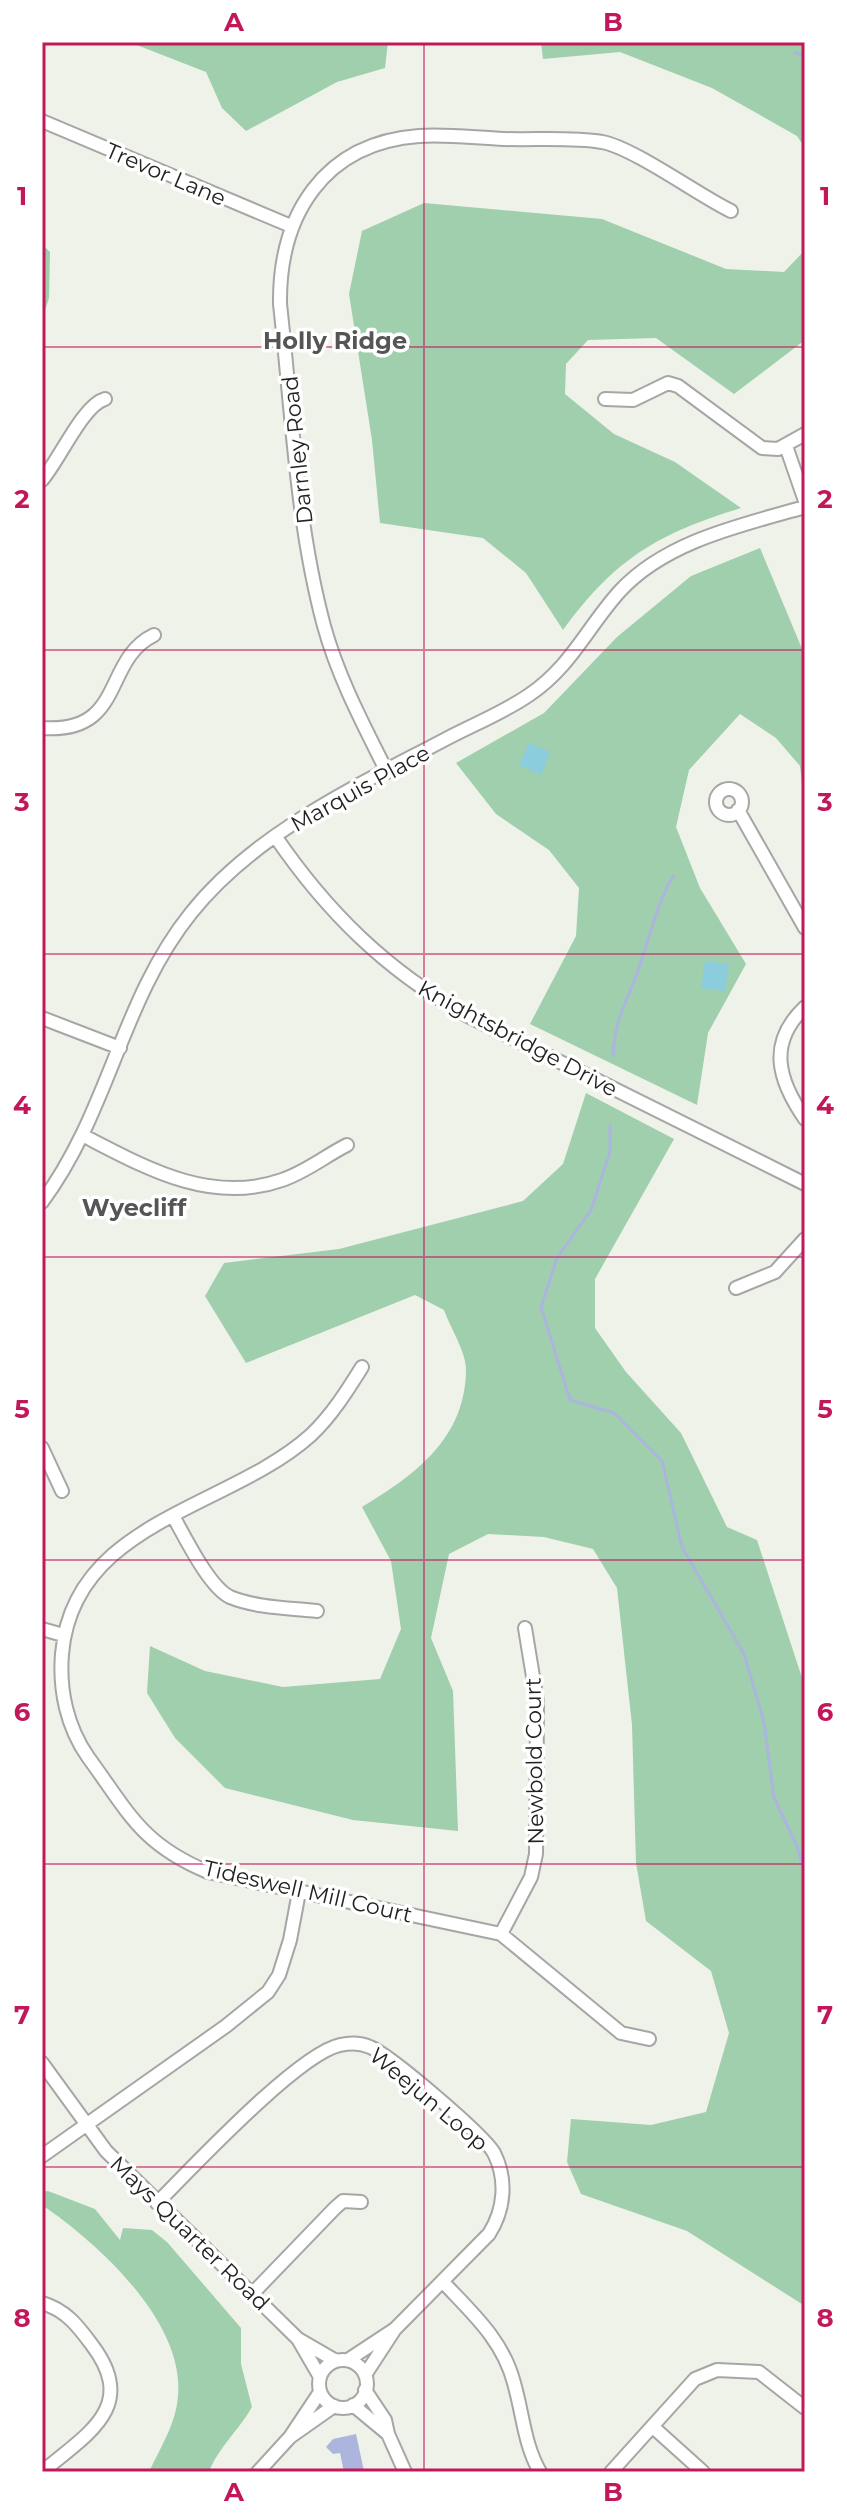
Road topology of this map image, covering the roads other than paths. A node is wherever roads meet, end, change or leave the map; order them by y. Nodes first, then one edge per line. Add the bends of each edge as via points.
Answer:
1 (42, 121) edge
2 (731, 211) dead end
3 (291, 226) junction
4 (105, 399) dead end
5 (605, 399) dead end
6 (805, 434) edge
7 (786, 446) junction
8 (42, 480) edge
9 (805, 504) edge
10 (154, 635) dead end
11 (42, 728) edge
12 (387, 772) junction
13 (738, 810) dead end
14 (275, 836) junction
15 (805, 928) edge
16 (805, 1007) edge
17 (42, 1018) edge
18 (120, 1048) junction
19 (805, 1119) edge
20 (84, 1136) junction
21 (347, 1145) dead end
22 (805, 1184) edge
23 (42, 1202) edge
24 (805, 1239) edge
25 (736, 1288) dead end
26 (362, 1367) dead end
27 (42, 1448) edge
28 (62, 1491) dead end
29 (173, 1516) junction
30 (317, 1611) dead end
31 (525, 1628) dead end
32 (42, 1629) edge
33 (63, 1635) junction
34 (299, 1892) junction
35 (501, 1934) junction
36 (649, 2039) dead end
37 (42, 2063) edge
38 (87, 2123) junction
39 (42, 2156) edge
40 (361, 2202) dead end
41 (157, 2203) junction
42 (443, 2282) junction
43 (253, 2293) junction
44 (42, 2303) edge
45 (395, 2329) junction
46 (298, 2339) junction
47 (342, 2361) junction
48 (365, 2375) junction
49 (320, 2377) junction
50 (365, 2390) junction
51 (320, 2392) junction
52 (353, 2405) junction
53 (334, 2406) junction
54 (805, 2408) edge
55 (653, 2427) junction
56 (388, 2434) junction
57 (290, 2437) junction
58 (42, 2472) edge
59 (258, 2472) edge
60 (405, 2472) edge
61 (540, 2472) edge
62 (611, 2472) edge
63 (703, 2472) edge

1 - 3 street, Trevor Lane
2 - 3 street, Darnley Road via 604,142 420,136 375,146 346,160 319,183
3 - 12 street, Darnley Road via 281,261 280,304 311,567 343,681
4 - 8 street via 90,407
5 - 7 street via 633,400 663,383 674,384 762,448
6 - 7 street
7 - 9 street
9 - 12 street, Marquis Place via 653,563 620,591 550,679 517,703
10 - 11 street via 131,653 104,707 80,723
12 - 14 street, Marquis Place
13 - 15 street
14 - 18 street, Marquis Place via 213,889 174,935 140,995
14 - 22 street, Knightsbridge Drive via 341,921 417,987
16 - 19 street via 785,1031 780,1052 787,1090
17 - 18 street
18 - 20 street, Marquis Place
20 - 21 street via 169,1177 234,1188 283,1180
20 - 23 street, Marquis Place
24 - 25 street via 775,1272
26 - 29 street, Tideswell Mill Court via 337,1407 310,1436
27 - 28 street
29 - 30 street via 211,1579 228,1596
29 - 33 street, Tideswell Mill Court via 127,1542 91,1574
31 - 35 street, Newbold Court via 537,1701 538,1840 531,1877
32 - 33 street
33 - 34 street, Tideswell Mill Court via 60,1681 74,1737 147,1837 171,1856 208,1872
34 - 35 street, Tideswell Mill Court
34 - 38 street via 290,1940 268,1992
35 - 36 street, Tideswell Mill Court via 621,2033
37 - 38 street, Mays Quarter Road
38 - 39 street
38 - 41 street, Mays Quarter Road via 106,2151
40 - 43 street via 343,2201
41 - 42 street, Weejun Loop via 244,2116 306,2065 332,2047 370,2047 483,2138 498,2163 503,2193 497,2221
41 - 43 street, Mays Quarter Road
42 - 45 street, Weejun Loop
42 - 61 street via 496,2339
43 - 46 street, Mays Quarter Road
44 - 58 street via 61,2308 85,2335 108,2366 113,2385 99,2423
45 - 47 street, Weejun Loop
45 - 48 street, Weejun Loop
46 - 47 street, Mays Quarter Road
46 - 49 street, Mays Quarter Road
47 - 48 street, Mays Quarter Road
47 - 49 street
48 - 50 street
49 - 51 street
50 - 52 street
50 - 56 street
51 - 53 street
51 - 57 street
52 - 53 street
52 - 56 street
53 - 57 street
54 - 55 street via 759,2372 717,2370 695,2379
55 - 62 street
55 - 63 street
56 - 60 street
57 - 59 street

